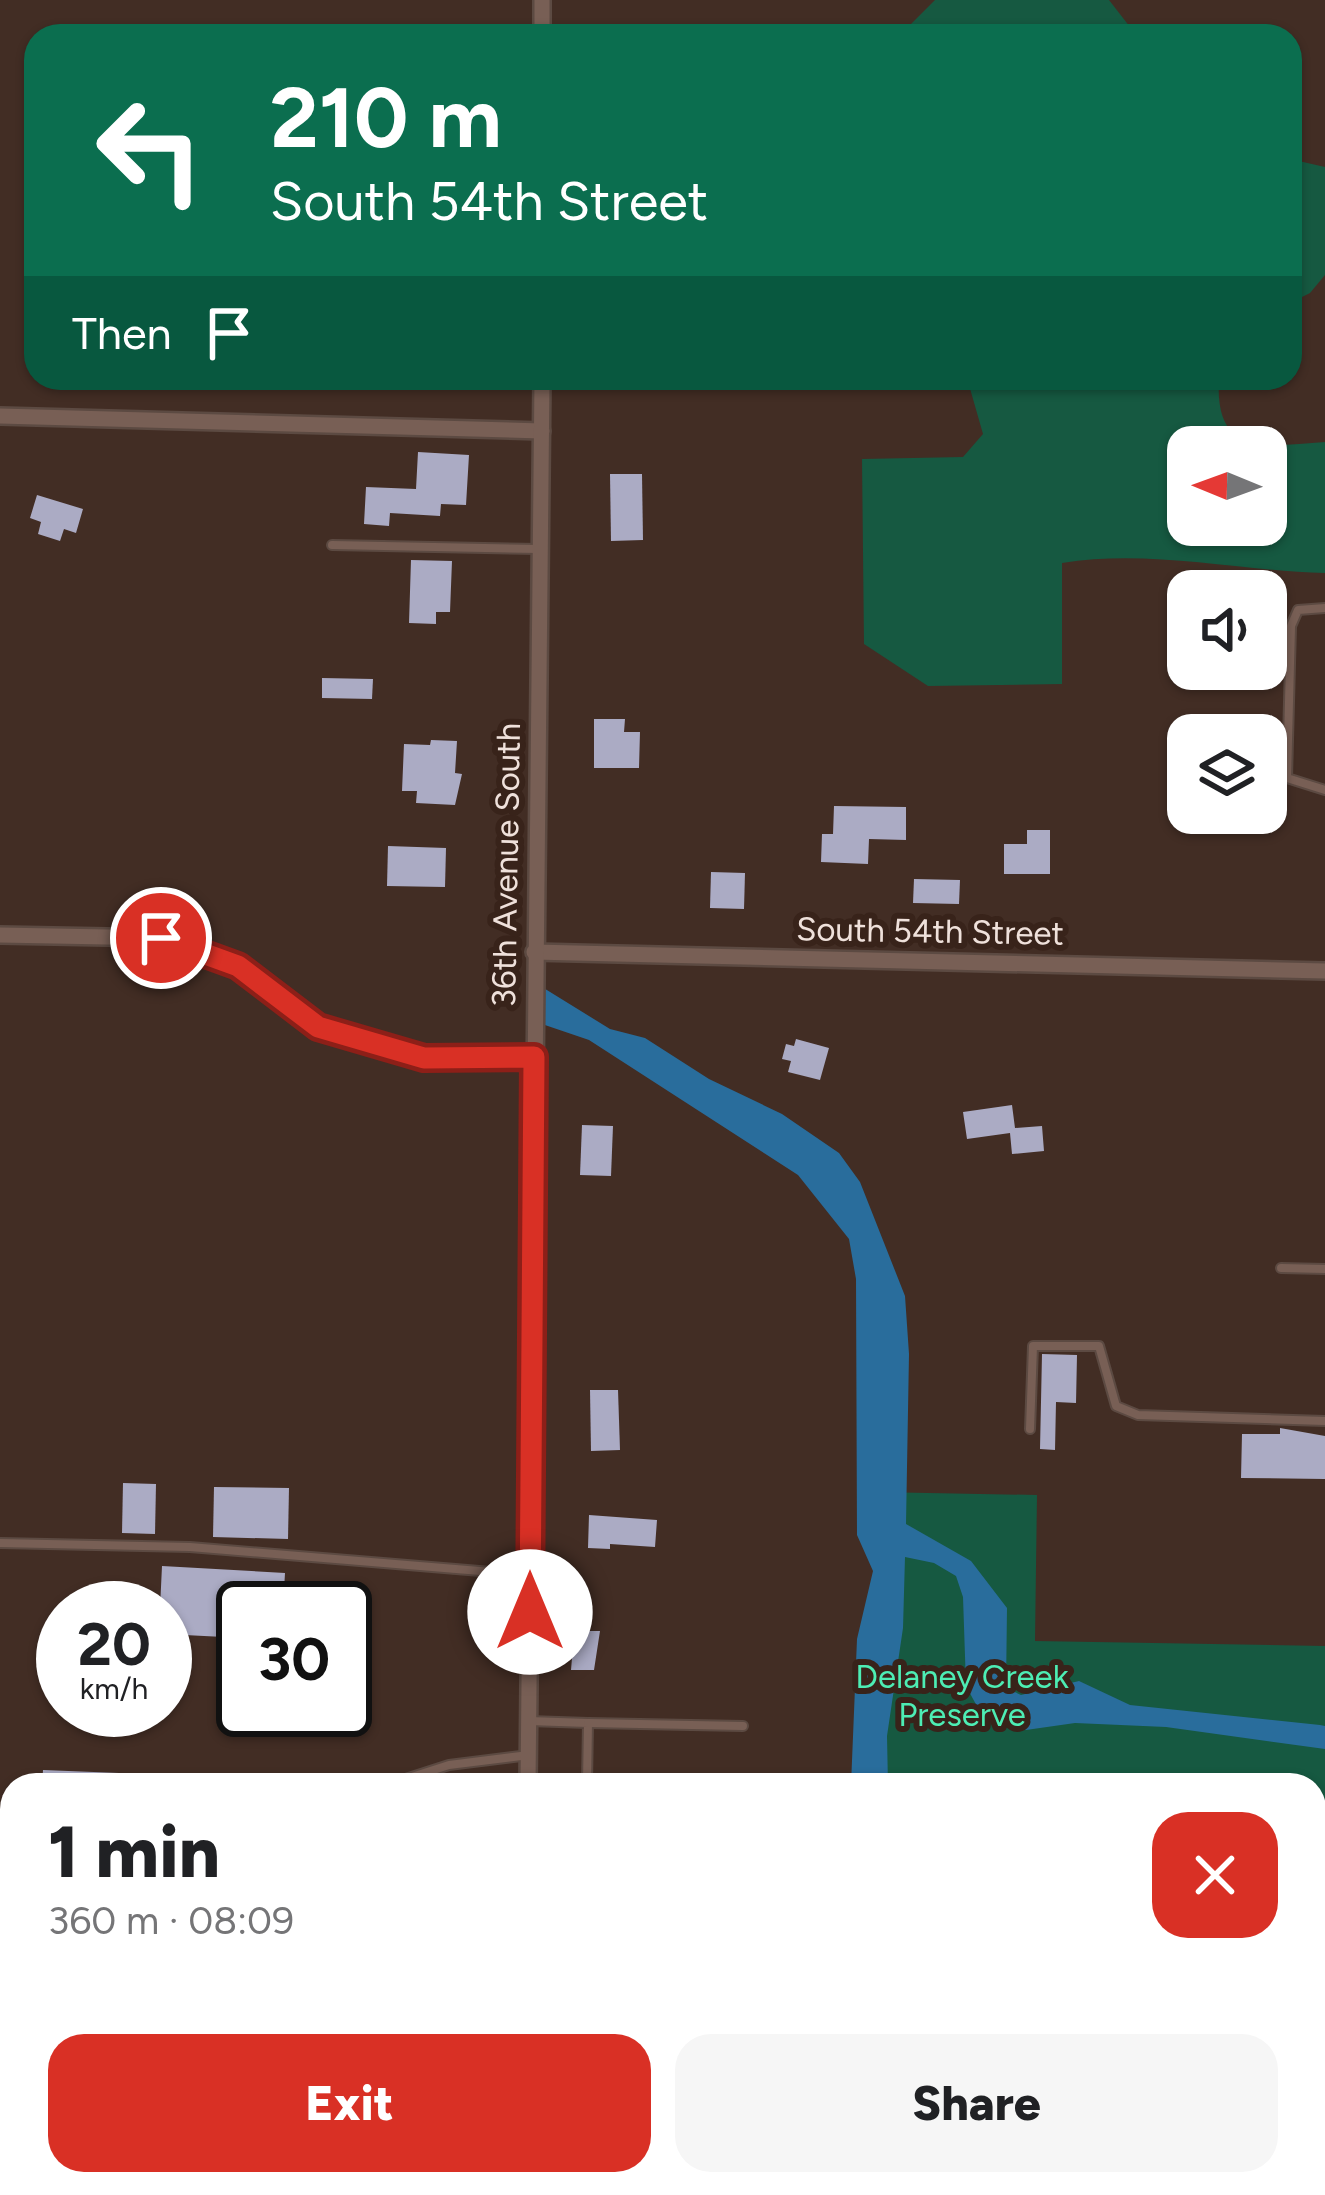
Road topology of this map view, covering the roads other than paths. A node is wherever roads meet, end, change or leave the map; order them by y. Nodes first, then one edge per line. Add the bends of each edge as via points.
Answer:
1 (542, 390) edge
2 (0, 416) edge
3 (542, 430) junction
4 (332, 545) dead end
5 (540, 549) junction
6 (1325, 608) edge
7 (1325, 790) edge
8 (0, 935) edge
9 (534, 952) junction
10 (1325, 971) edge
11 (534, 1057) junction
12 (1281, 1268) dead end
13 (1325, 1269) edge
14 (1325, 1421) edge
15 (1030, 1429) dead end
16 (0, 1543) edge
17 (530, 1575) junction
18 (529, 1721) junction
19 (588, 1723) junction
20 (743, 1726) dead end
21 (529, 1755) junction
22 (424, 1773) edge
23 (528, 1773) edge
24 (587, 1773) edge

1 - 3 street, 36th Avenue South
2 - 3 street
3 - 5 street, 36th Avenue South
4 - 5 lane
5 - 9 street, 36th Avenue South
6 - 7 lane via 1298,610 1291,626 1287,778
8 - 11 street via 161,938 238,966 318,1027 424,1058
9 - 10 street, South 54th Street
9 - 11 street, 36th Avenue South
11 - 17 street, 36th Avenue South
12 - 13 lane
14 - 15 lane via 1138,1414 1116,1406 1099,1346 1033,1346
16 - 17 lane via 190,1547
17 - 18 street, 36th Avenue South
18 - 19 lane
18 - 21 street, 36th Avenue South
19 - 20 lane
19 - 24 lane
21 - 22 lane
21 - 23 street, 36th Avenue South

